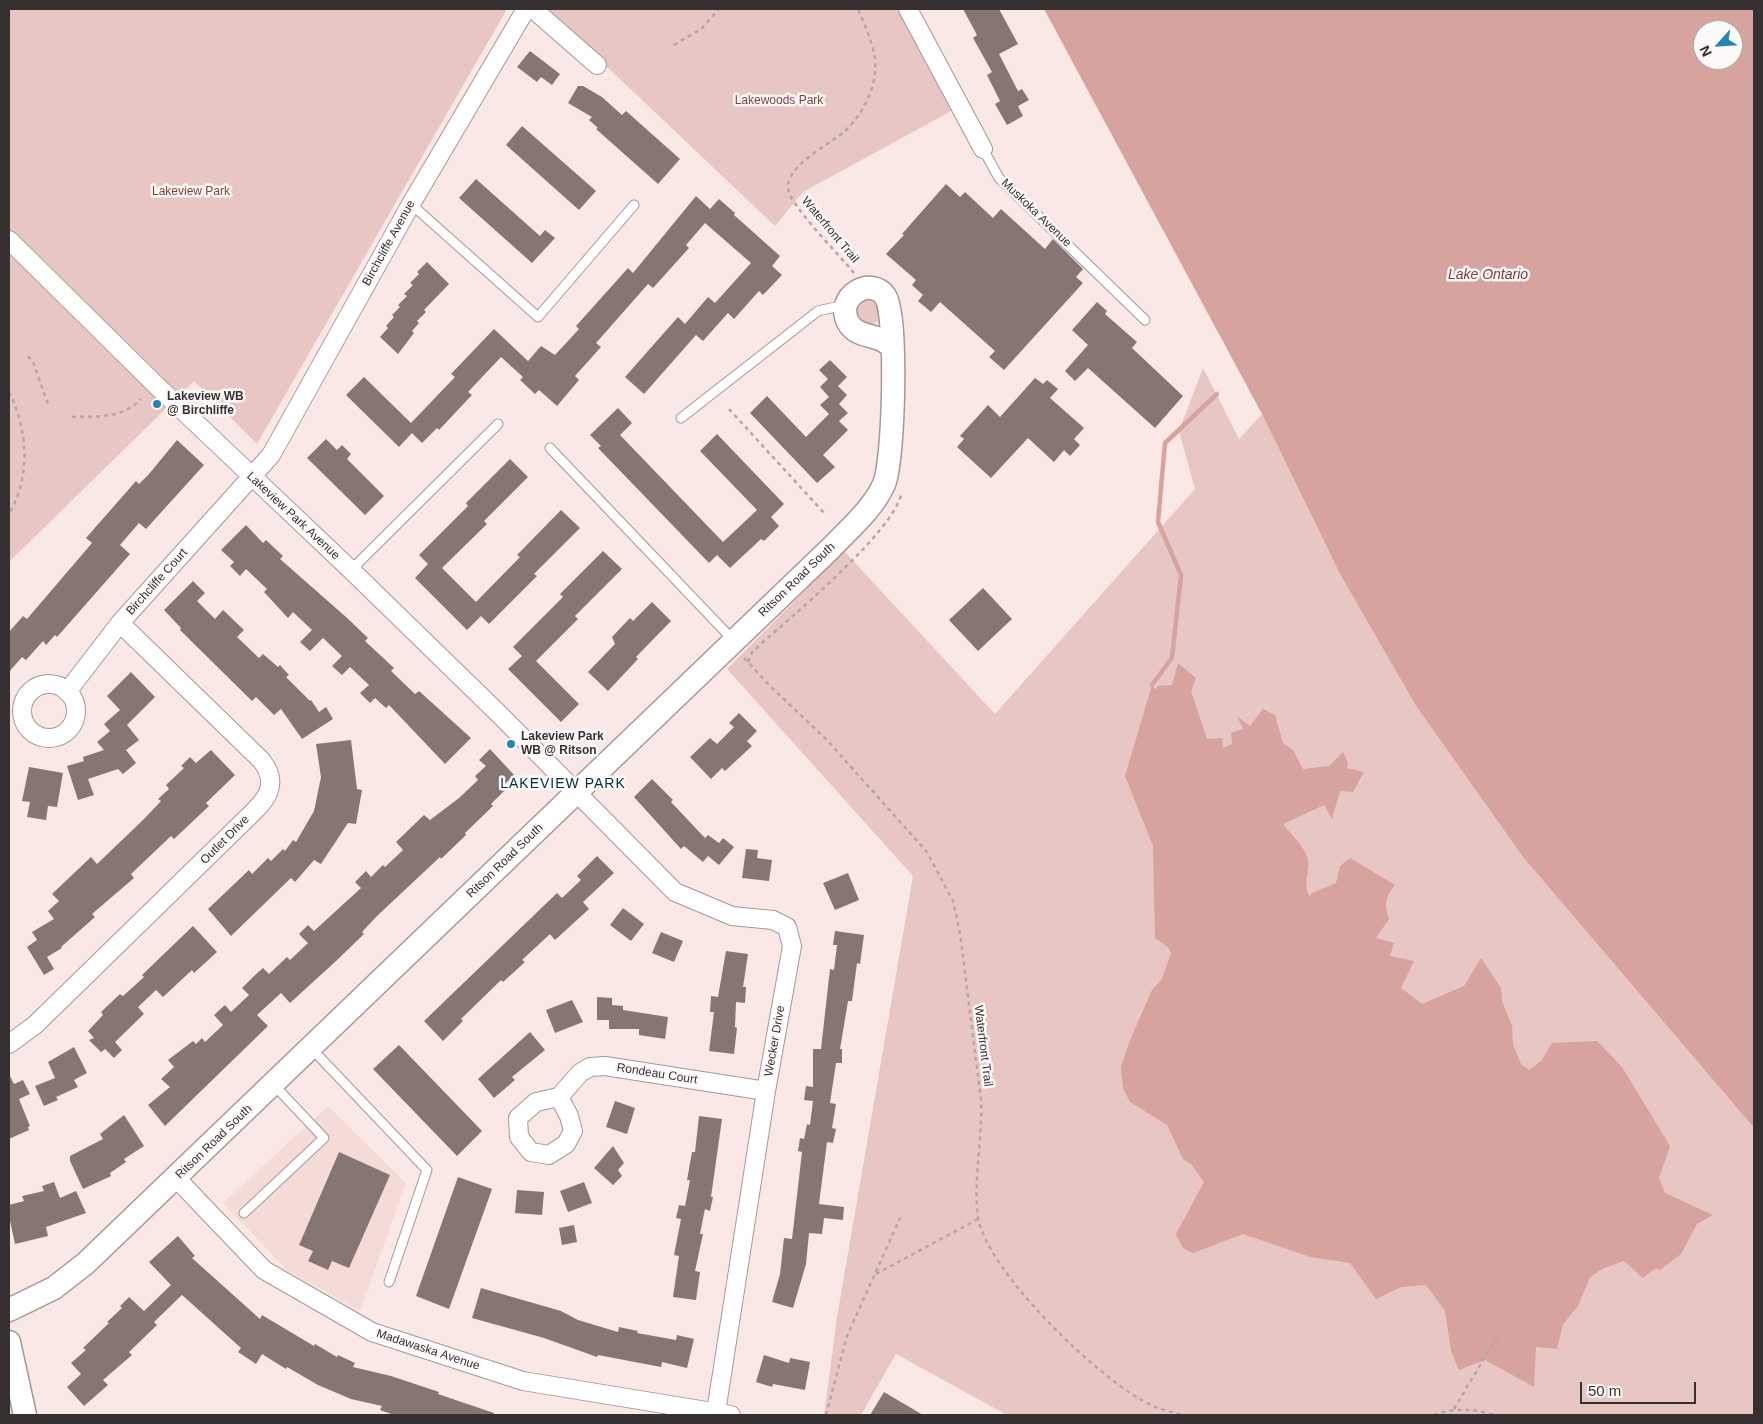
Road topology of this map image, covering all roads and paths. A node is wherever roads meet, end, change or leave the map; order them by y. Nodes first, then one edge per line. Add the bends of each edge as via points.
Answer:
1 (526, 9) edge
2 (533, 9) edge
3 (719, 9) edge
4 (858, 9) edge
5 (908, 9) edge
6 (674, 45) dead end
7 (597, 65) dead end
8 (983, 150) joint
9 (411, 204) junction
10 (634, 205) dead end
11 (9, 240) edge
12 (861, 290) junction
13 (844, 306) junction
14 (1145, 320) dead end
15 (892, 348) junction
16 (28, 356) dead end
17 (9, 392) edge
18 (141, 400) dead end
19 (48, 404) dead end
20 (729, 409) dead end
21 (72, 418) dead end
22 (681, 418) dead end
23 (498, 424) dead end
24 (550, 448) dead end
25 (252, 477) junction
26 (9, 514) edge
27 (825, 514) dead end
28 (351, 570) junction
29 (120, 623) junction
30 (734, 641) junction
31 (748, 664) dead end
32 (67, 692) dead end
33 (578, 791) junction
34 (9, 1044) edge
35 (311, 1048) junction
36 (273, 1084) junction
37 (766, 1091) junction
38 (559, 1097) dead end
39 (176, 1178) junction
40 (244, 1213) dead end
41 (900, 1218) dead end
42 (978, 1219) junction
43 (876, 1274) junction
44 (389, 1282) dead end
45 (9, 1310) edge
46 (1498, 1335) dead end
47 (9, 1342) edge
48 (1454, 1409) junction
49 (723, 1413) edge
50 (25, 1415) edge
51 (826, 1415) edge
52 (1182, 1415) edge
53 (1434, 1415) edge
54 (1495, 1415) edge

1 - 9 street, Birchcliffe Avenue
2 - 7 street
3 - 6 path via 701,29
4 - 12 path, Waterfront Trail via 875,59 874,82 864,106 846,130 799,165 789,180 788,190 796,204 858,277
5 - 8 street, Muskoka Avenue
8 - 14 lane, Muskoka Avenue via 999,178
9 - 10 lane via 538,318
9 - 25 street, Birchcliffe Avenue via 271,455
11 - 25 street, Lakeview Park Avenue
12 - 13 street via 847,298
12 - 15 street, Ritson Road South via 879,290 889,302
13 - 15 street via 849,325 857,332 885,340
13 - 22 lane via 818,311
15 - 30 street, Ritson Road South via 890,466 880,493 831,548
16 - 19 path
17 - 26 path via 20,420 25,474
18 - 21 path via 126,412 116,415
20 - 27 path
23 - 28 lane
24 - 30 lane
25 - 28 street, Lakeview Park Avenue
25 - 29 street, Birchcliffe Court
28 - 33 street, Lakeview Park Avenue
29 - 32 street, Birchcliffe Court
29 - 34 street, Outlet Drive via 260,760 269,770 270,787 265,800 242,824 35,1025
30 - 33 street, Ritson Road South
31 - 42 path, Waterfront Trail via 827,740 895,814 927,852 953,901 981,1100
33 - 35 street, Ritson Road South
33 - 37 street, Wecker Drive via 675,892 732,916 774,920 787,927 792,946
35 - 36 street, Ritson Road South
35 - 44 lane via 427,1170
36 - 39 street, Ritson Road South
36 - 40 lane via 324,1138
37 - 38 street, Rondeau Court via 605,1066 590,1067 580,1073
37 - 49 street, Wecker Drive
39 - 45 street, Ritson Road South via 71,1275 39,1296
39 - 49 street, Madawaska Avenue via 264,1270 372,1332 523,1382
41 - 43 path
42 - 43 path
42 - 52 path, Waterfront Trail via 1006,1274 1066,1340 1112,1380 1152,1405
43 - 51 path via 847,1336
46 - 48 path
47 - 50 street
48 - 53 path
48 - 54 path via 1474,1409

